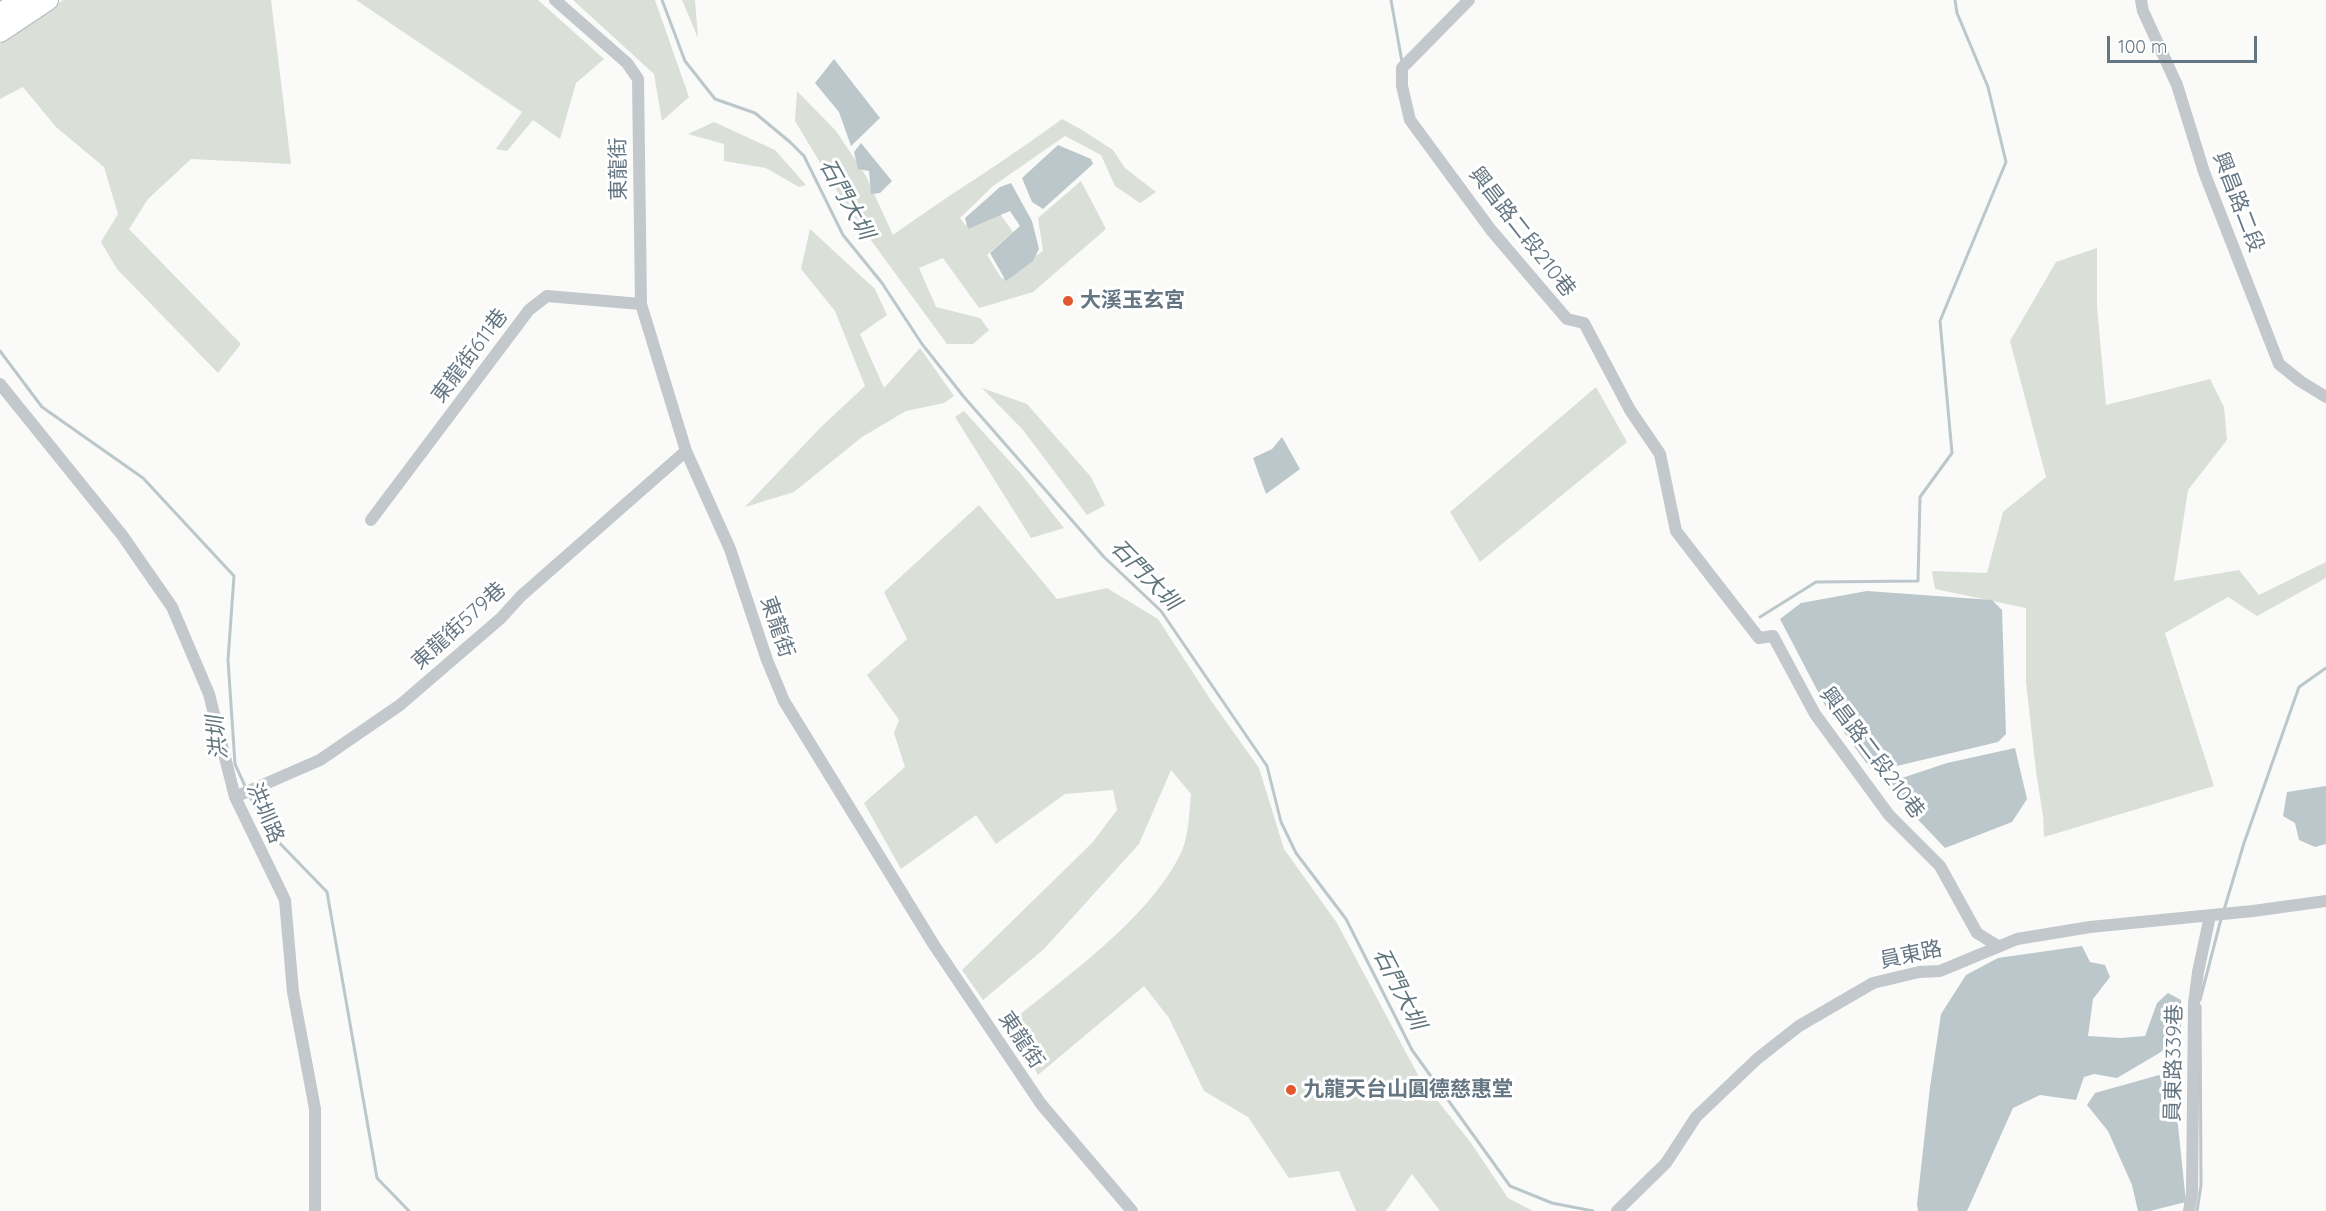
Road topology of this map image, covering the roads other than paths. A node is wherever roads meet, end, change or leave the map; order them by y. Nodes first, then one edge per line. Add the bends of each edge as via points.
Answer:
1 (22, 0) edge
2 (48, 0) edge
3 (555, 0) edge
4 (1469, 0) edge
5 (2141, 0) edge
6 (0, 15) edge
7 (0, 32) edge
8 (641, 304) junction
9 (0, 384) edge
10 (2326, 397) edge
11 (686, 451) junction
12 (371, 520) dead end
13 (235, 797) junction
14 (2326, 901) edge
15 (2210, 916) junction
16 (1998, 946) junction
17 (1619, 1208) edge
18 (315, 1211) edge
19 (1132, 1211) edge
20 (2189, 1211) edge

1 - 6 highway
2 - 7 main road
3 - 8 street, 東龍街 via 627,63 638,79
4 - 16 street, 興昌路二段210巷 via 1404,65 1402,86 1410,120 1491,230 1559,310 1567,319 1584,323 1630,410 1660,454 1676,531 1759,638 1773,636 1815,714 1888,815 1940,866 1977,933
5 - 10 street, 興昌路二段 via 2177,85 2204,171 2279,364
8 - 11 street, 東龍街
8 - 12 street, 東龍街611巷 via 547,296 529,310
9 - 13 street, 洪圳路 via 122,535 172,607 209,694
11 - 13 street, 東龍街579巷 via 400,705 320,760
11 - 19 street, 東龍街 via 730,549 784,701 934,945 1035,1095
13 - 18 street, 洪圳路 via 285,900 293,992 315,1109
14 - 15 street, 員東路
15 - 16 street, 員東路 via 2090,927
15 - 20 street, 員東路339巷 via 2193,1003
16 - 17 street, 員東路 via 1940,971 1873,983 1799,1026 1757,1059 1696,1117 1665,1163

